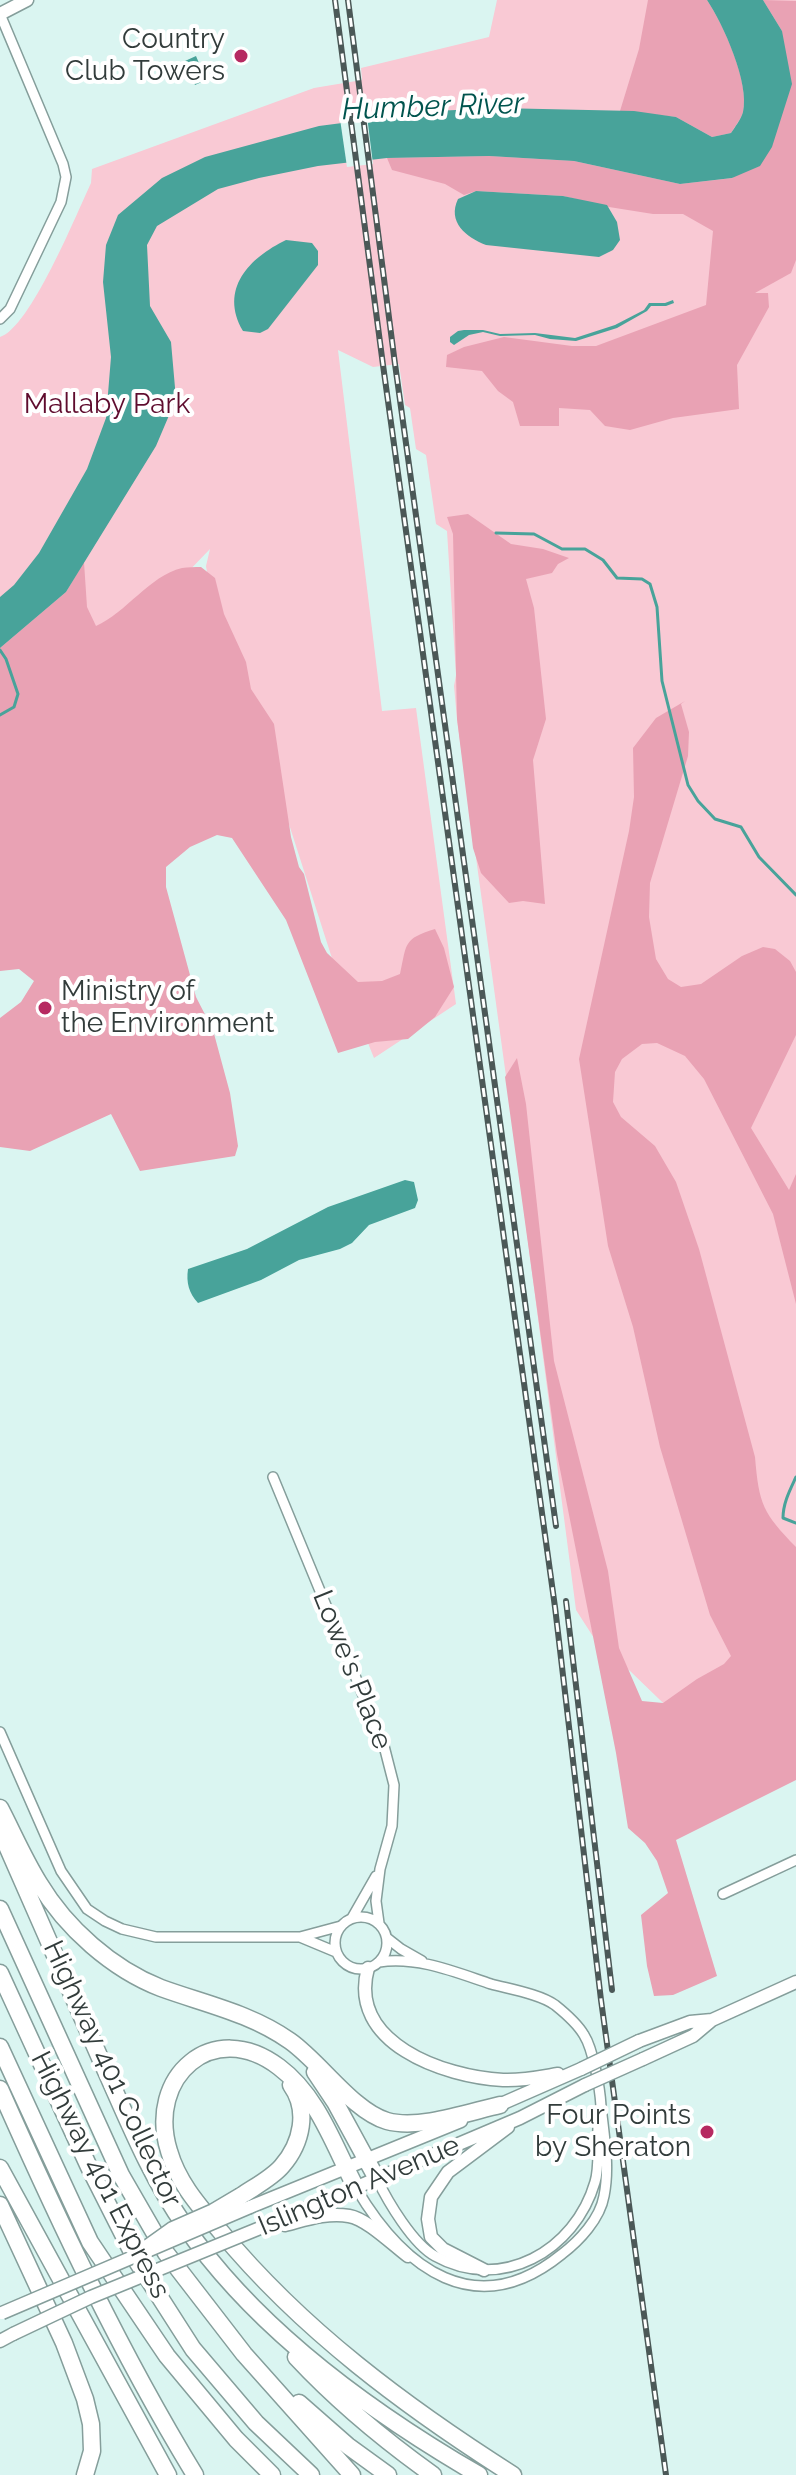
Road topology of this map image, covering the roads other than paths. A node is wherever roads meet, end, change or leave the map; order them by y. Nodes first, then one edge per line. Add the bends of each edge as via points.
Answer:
1 (27, 0) edge
2 (0, 14) edge
3 (0, 319) edge
4 (273, 1477) dead end
5 (0, 1732) edge
6 (0, 1808) edge
7 (0, 1830) edge
8 (796, 1860) edge
9 (380, 1869) junction
10 (723, 1894) dead end
11 (0, 1909) edge
12 (352, 1918) junction
13 (379, 1923) junction
14 (341, 1926) junction
15 (300, 1937) junction
16 (387, 1938) junction
17 (336, 1952) junction
18 (428, 1964) junction
19 (374, 1965) junction
20 (0, 1973) edge
21 (796, 1982) edge
22 (712, 2020) junction
23 (292, 2042) junction
24 (0, 2047) edge
25 (279, 2067) junction
26 (581, 2069) junction
27 (0, 2089) edge
28 (600, 2092) junction
29 (500, 2105) junction
30 (520, 2118) junction
31 (366, 2160) junction
32 (0, 2168) edge
33 (346, 2168) junction
34 (377, 2179) junction
35 (356, 2188) junction
36 (246, 2201) junction
37 (0, 2205) edge
38 (265, 2226) junction
39 (138, 2255) joint
40 (408, 2256) junction
41 (484, 2270) junction
42 (249, 2306) junction
43 (1, 2314) edge
44 (0, 2341) edge
45 (244, 2354) junction
46 (85, 2475) edge
47 (168, 2475) edge
48 (195, 2475) edge
49 (272, 2475) edge
50 (311, 2475) edge
51 (352, 2475) edge
52 (388, 2475) edge
53 (433, 2475) edge
54 (479, 2475) edge
55 (513, 2475) edge

1 - 2 main road
2 - 3 street via 66,177 61,202 10,309
4 - 9 street, Lowe's Place via 384,1746 394,1785 392,1826
5 - 15 street via 61,1871 96,1915 122,1929 156,1937
6 - 23 highway via 39,1883 100,1952 160,1987 262,2023
7 - 42 highway, Highway 401 Collector via 140,2147 184,2226
8 - 10 street
9 - 12 street, Lowe's Place
9 - 13 street, Lowe's Place
11 - 45 highway, Highway 401 Express via 121,2175 166,2253
12 - 13 street
12 - 14 street
13 - 16 street
14 - 15 street
14 - 17 street
15 - 17 street
16 - 18 street
16 - 19 street via 386,1951
17 - 19 street via 356,1969
18 - 19 street via 395,1959
18 - 28 street via 551,2002 585,2036
19 - 26 main road via 364,1984 365,2003 379,2031 402,2050 457,2073 504,2080
20 - 50 highway, Highway 401 Express via 136,2260 193,2349 256,2423
21 - 22 main road, Islington Avenue
22 - 26 main road, Islington Avenue, bridge via 690,2022 639,2041
22 - 30 main road, Islington Avenue, bridge via 693,2036
23 - 29 highway via 364,2110 386,2121 421,2122
23 - 31 highway via 335,2102
24 - 49 highway via 90,2242 167,2356
25 - 33 highway via 310,2099
25 - 36 highway via 295,2090 302,2129 282,2167
25 - 55 highway via 261,2055 228,2047 181,2070 164,2106 164,2127 178,2174 227,2240 319,2332 445,2432
26 - 29 main road, Islington Avenue
27 - 48 highway via 114,2330
28 - 40 street via 607,2165 604,2199 583,2236 568,2250 534,2274 497,2285 443,2278
28 - 41 street via 596,2180 569,2231 531,2260
29 - 31 main road, Islington Avenue
30 - 34 main road, Islington Avenue
30 - 41 main road via 448,2172 431,2197 431,2237
31 - 33 main road, Islington Avenue
31 - 34 highway
32 - 47 highway
33 - 35 highway
33 - 36 main road, Islington Avenue
34 - 35 main road, Islington Avenue
34 - 41 street via 392,2208 433,2256
35 - 38 main road, Islington Avenue
35 - 40 street
36 - 39 highway, bridge via 173,2230
37 - 46 highway via 85,2399 92,2451
38 - 40 main road via 349,2216
38 - 44 main road, Islington Avenue, bridge via 91,2297
39 - 43 main road, bridge
42 - 53 highway via 319,2381
42 - 54 highway, Highway 401 Collector via 357,2397
45 - 51 highway, Highway 401 Express
45 - 52 highway

